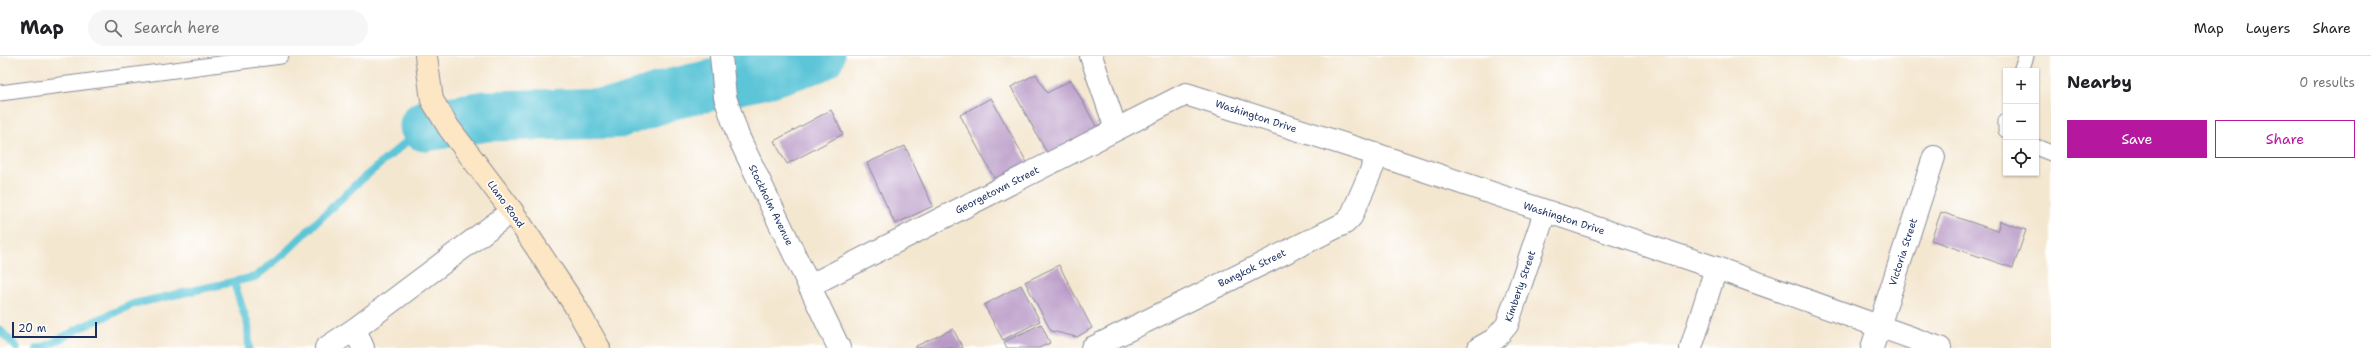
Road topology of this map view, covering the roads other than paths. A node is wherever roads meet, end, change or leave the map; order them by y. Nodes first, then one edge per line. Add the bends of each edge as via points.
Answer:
1 (281, 56) edge
2 (426, 56) edge
3 (1091, 56) edge
4 (2026, 56) edge
5 (721, 63) edge
6 (2022, 68) edge
7 (0, 93) edge
8 (1186, 94) joint
9 (1116, 129) junction
10 (2039, 148) edge
11 (2051, 153) edge
12 (1378, 155) junction
13 (1934, 157) dead end
14 (512, 211) junction
15 (1545, 212) junction
16 (1716, 268) junction
17 (809, 286) junction
18 (1879, 328) junction
19 (359, 338) edge
20 (326, 348) edge
21 (599, 348) edge
22 (839, 348) edge
23 (1092, 348) edge
24 (1479, 348) edge
25 (1691, 348) edge
26 (1872, 348) edge
27 (1940, 348) edge

1 - 7 lane
2 - 14 main road, Llano Road via 432,100 449,128
3 - 9 street
4 - 6 lane
5 - 17 street, Stockholm Avenue via 725,97 738,136
8 - 9 street, Georgetown Street
8 - 12 street, Washington Drive
9 - 17 street, Georgetown Street
10 - 11 lane
12 - 15 street, Washington Drive
12 - 23 street, Bangkok Street via 1352,217
13 - 18 street, Victoria Street
14 - 19 street
14 - 21 main road, Llano Road via 574,304
15 - 16 street, Washington Drive
15 - 24 street, Kimberly Street via 1507,325 1495,339
16 - 18 street, Washington Drive
16 - 25 street
17 - 22 street, Stockholm Avenue
18 - 26 street, Victoria Street
18 - 27 street, Washington Drive
19 - 20 street

